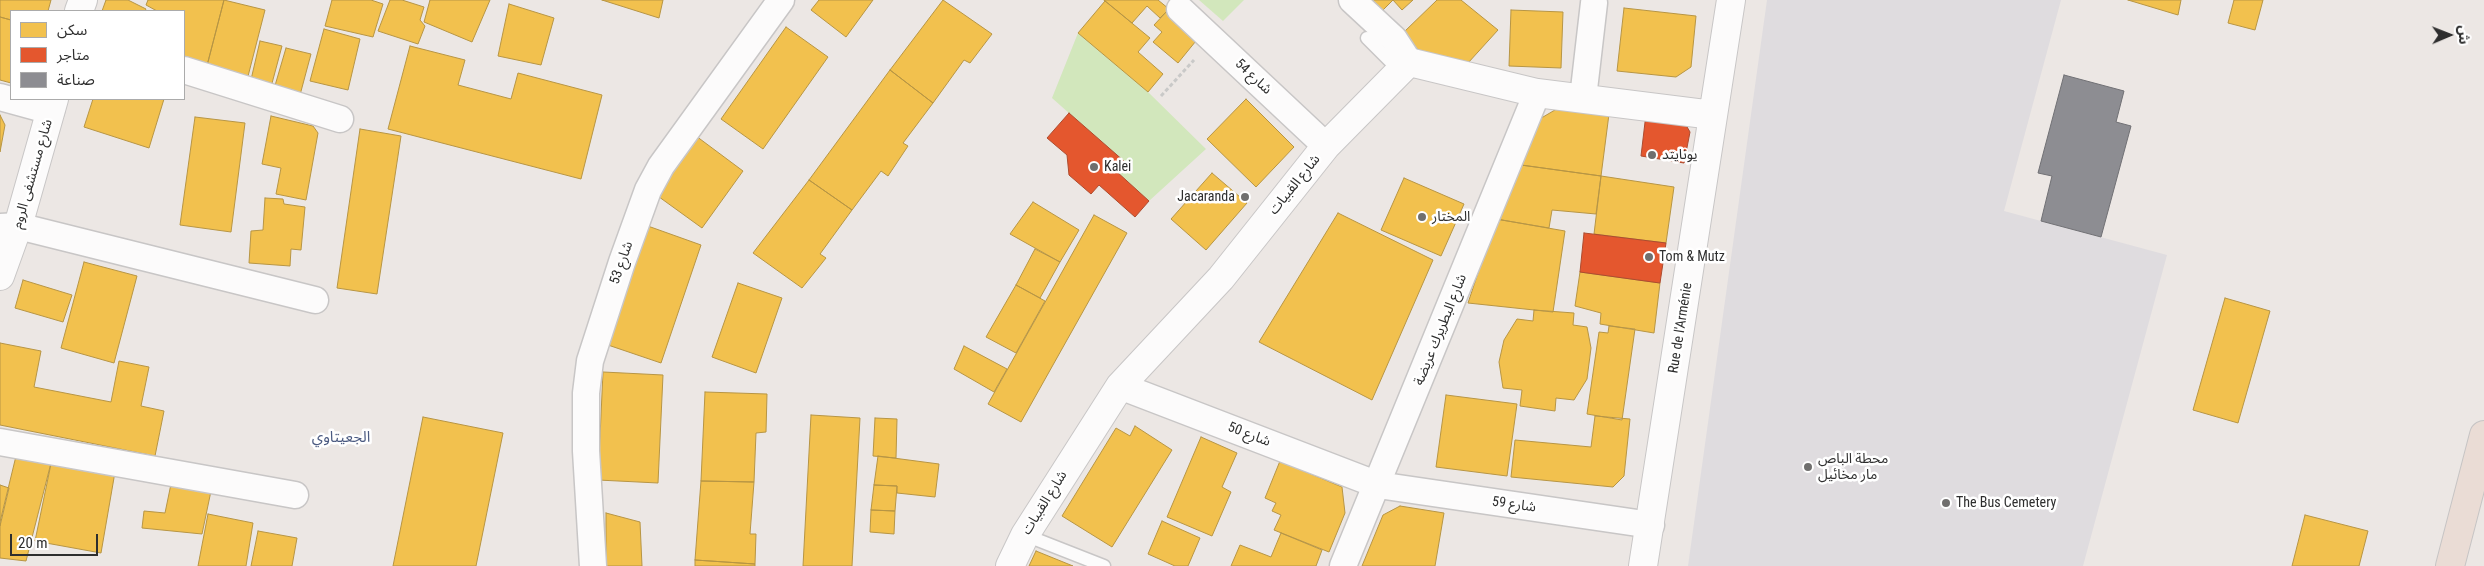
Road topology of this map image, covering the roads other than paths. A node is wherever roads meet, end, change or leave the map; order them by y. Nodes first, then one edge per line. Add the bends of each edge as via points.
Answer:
1 (780, 0) edge
2 (1352, 0) edge
3 (1731, 0) edge
4 (1594, 3) dead end
5 (1180, 9) dead end
6 (1367, 38) dead end
7 (1405, 66) junction
8 (185, 70) edge
9 (1537, 93) junction
10 (1583, 98) junction
11 (20, 100) edge
12 (52, 105) edge
13 (1714, 115) junction
14 (340, 119) dead end
15 (1326, 146) junction
16 (9, 226) edge
17 (0, 276) edge
18 (315, 300) dead end
19 (1120, 386) junction
20 (2484, 435) edge
21 (0, 442) edge
22 (1378, 485) junction
23 (295, 495) dead end
24 (1651, 525) junction
25 (1024, 535) junction
26 (593, 566) edge
27 (1010, 566) edge
28 (1104, 566) edge
29 (1343, 566) edge
30 (1643, 566) edge
31 (2450, 566) edge

1 - 26 street, شارع 53 via 661,166 648,190 622,262 590,361 586,393
2 - 7 street via 1394,39
3 - 13 street, Rue de l'Arménie
4 - 10 street
5 - 15 street, شارع 54
6 - 7 lane
7 - 9 street
7 - 15 street, شارع القبيات
8 - 14 street
9 - 10 street
9 - 22 street, شارع البطريرك عريضة
10 - 13 street
11 - 12 street
12 - 16 street, شارع مستشفى الروم
13 - 24 street, Rue de l'Arménie
15 - 19 street, شارع القبيات via 1221,278
16 - 17 street, شارع مستشفى الروم
16 - 18 street
19 - 22 street, شارع 50
19 - 25 street, شارع القبيات
20 - 31 highway
21 - 23 street
22 - 24 street, شارع 59
22 - 29 street, شارع البطريرك عريضة
24 - 30 street, Rue de l'Arménie
25 - 27 street, شارع القبيات
25 - 28 lane

